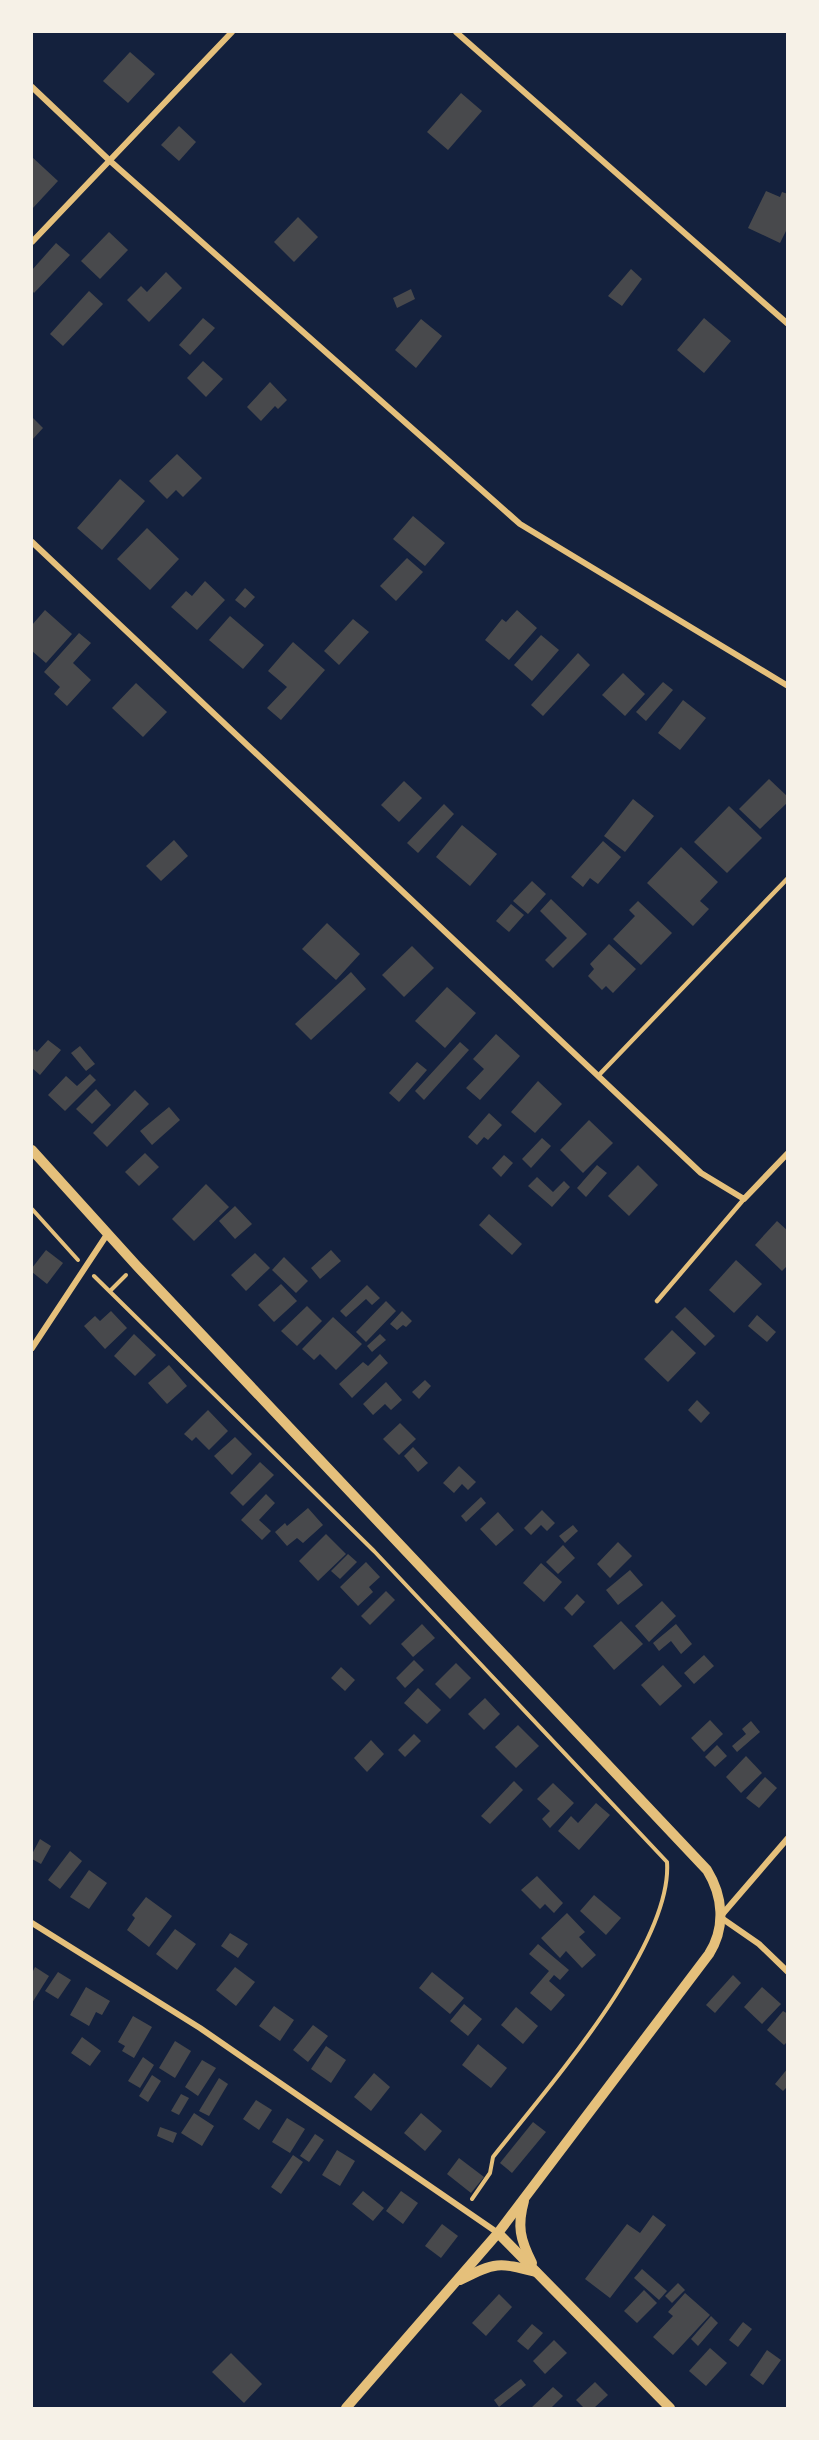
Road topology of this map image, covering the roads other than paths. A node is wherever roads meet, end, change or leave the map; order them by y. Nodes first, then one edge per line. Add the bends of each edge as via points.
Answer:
1 (232, 32) edge
2 (456, 32) edge
3 (32, 87) edge
4 (109, 160) junction
5 (32, 242) edge
6 (788, 324) edge
7 (32, 542) edge
8 (788, 686) edge
9 (788, 878) edge
10 (598, 1076) junction
11 (32, 1150) edge
12 (788, 1153) edge
13 (744, 1199) junction
14 (108, 1233) junction
15 (657, 1301) dead end
16 (32, 1347) edge
17 (788, 1838) edge
18 (720, 1917) junction
19 (32, 1923) edge
20 (788, 1972) edge
21 (526, 2195) junction
22 (498, 2233) junction
23 (536, 2272) junction
24 (455, 2283) junction
25 (346, 2409) edge
26 (670, 2409) edge

1 - 4 street
2 - 6 street
3 - 4 street
4 - 5 street
4 - 8 street via 520,524
7 - 10 street
9 - 10 lane
10 - 13 street via 701,1173
11 - 14 street
12 - 13 street
13 - 15 lane
14 - 16 street
14 - 18 street via 707,1870 719,1894
17 - 18 street
18 - 20 street via 759,1944
18 - 21 street via 718,1938 709,1954
19 - 22 street via 200,2028
21 - 22 street
21 - 23 street via 519,2225
22 - 23 street
22 - 24 street
23 - 24 street via 507,2264 488,2266
23 - 26 street
24 - 25 street

